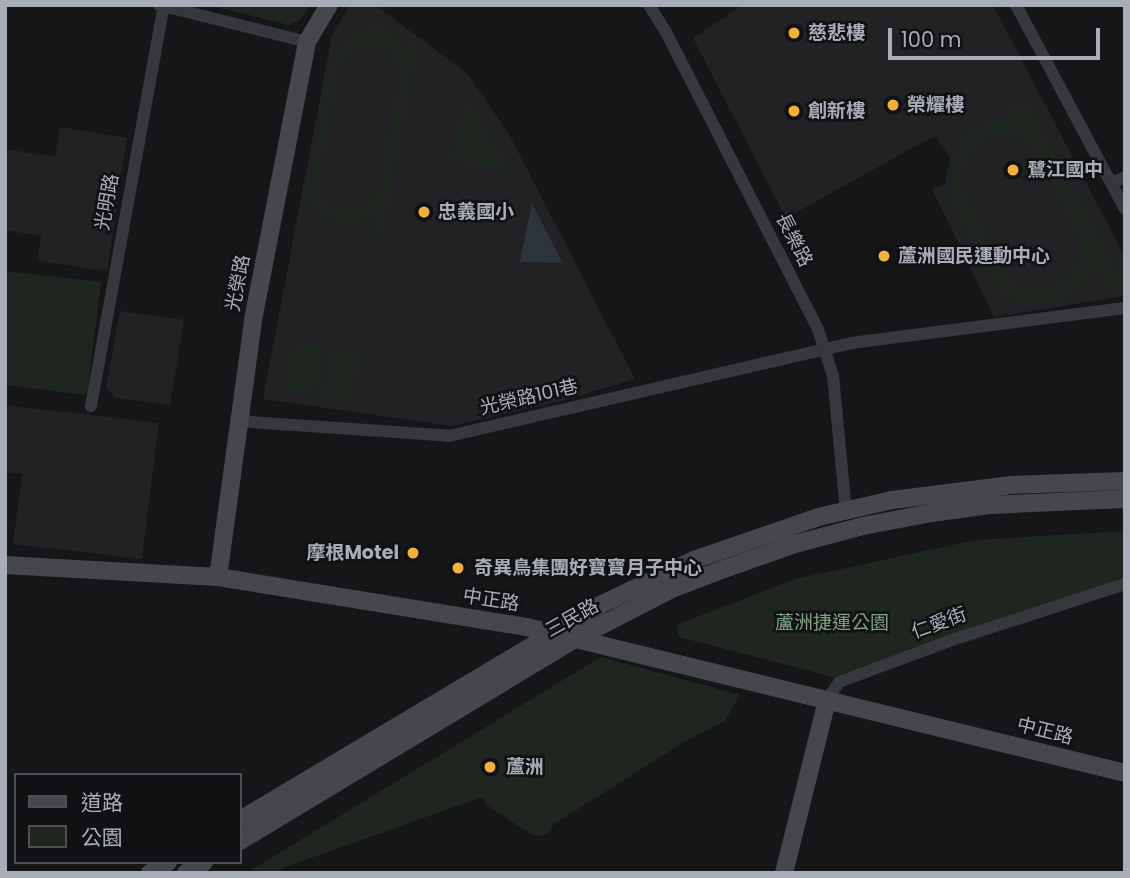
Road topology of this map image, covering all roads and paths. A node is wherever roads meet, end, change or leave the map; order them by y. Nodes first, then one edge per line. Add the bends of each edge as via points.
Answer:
1 (329, 5) edge
2 (649, 5) edge
3 (1016, 5) edge
4 (162, 6) edge
5 (307, 42) junction
6 (1125, 177) edge
7 (1111, 183) junction
8 (1125, 209) edge
9 (1125, 309) edge
10 (824, 349) junction
11 (92, 407) dead end
12 (237, 421) junction
13 (1125, 481) edge
14 (1125, 499) edge
15 (846, 511) junction
16 (5, 565) edge
17 (218, 578) junction
18 (1125, 584) edge
19 (554, 633) junction
20 (575, 639) junction
21 (827, 700) junction
22 (1125, 773) edge
23 (242, 819) edge
24 (242, 840) edge
25 (784, 873) edge

1 - 5 main road, 光榮路
2 - 10 street, 長樂路 via 818,329
3 - 7 street
4 - 5 street
4 - 11 street, 光明路
5 - 12 main road, 光榮路
6 - 7 street
7 - 8 street
9 - 10 street, 光榮路101巷
10 - 12 street, 光榮路101巷 via 449,436
10 - 15 street, 長樂路 via 833,376
12 - 17 main road, 光榮路
13 - 15 main road, 三民路 via 978,489
14 - 20 main road, 三民路 via 991,505 863,526 724,569
15 - 19 main road, 三民路 via 694,560 600,605
16 - 17 main road, 中正路
17 - 19 main road, 中正路
18 - 21 street, 仁愛街 via 839,682
19 - 20 main road, 中正路
19 - 23 main road, 三民路
20 - 21 main road, 中正路
20 - 24 main road, 三民路
21 - 22 main road, 中正路
21 - 25 main road

